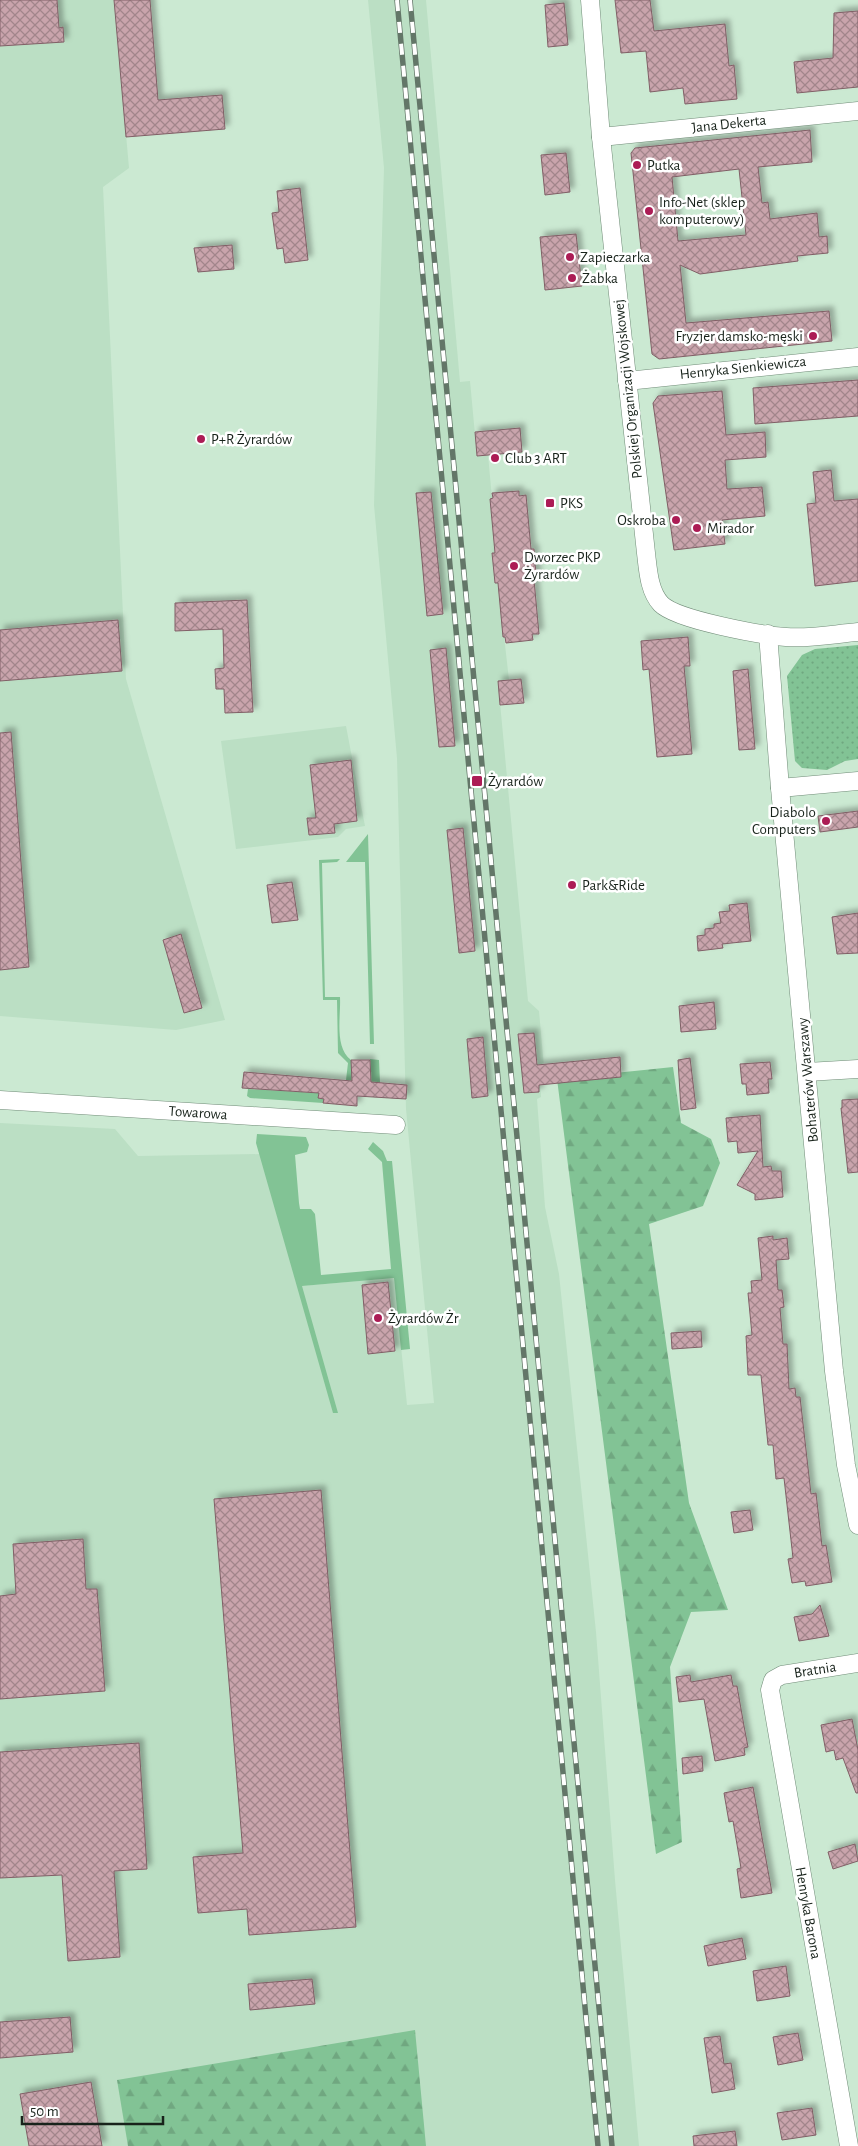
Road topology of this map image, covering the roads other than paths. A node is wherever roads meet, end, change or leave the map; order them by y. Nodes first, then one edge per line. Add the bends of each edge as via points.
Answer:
1 (590, 0) edge
2 (858, 112) edge
3 (601, 137) junction
4 (858, 357) edge
5 (627, 381) junction
6 (858, 632) edge
7 (768, 634) junction
8 (858, 781) edge
9 (780, 788) junction
10 (858, 1069) edge
11 (807, 1072) junction
12 (0, 1100) edge
13 (396, 1125) dead end
14 (858, 1525) edge
15 (858, 1663) edge
16 (773, 1680) joint
17 (849, 2146) edge

1 - 3 street, Polskiej Organizacji Wojskowej
2 - 3 street, Jana Dekerta
3 - 5 street, Polskiej Organizacji Wojskowej
4 - 5 street, Henryka Sienkiewicza
5 - 7 street, Polskiej Organizacji Wojskowej via 649,574 656,596 668,608 692,619
6 - 7 street, Polskiej Organizacji Wojskowej via 807,637
7 - 9 street, Bohaterów Warszawy
8 - 9 street
9 - 11 street, Bohaterów Warszawy
10 - 11 street
11 - 14 street, Bohaterów Warszawy via 834,1370 846,1465
12 - 13 street, Towarowa
15 - 16 street, Bratnia via 782,1675
16 - 17 street, Henryka Barona via 770,1690

